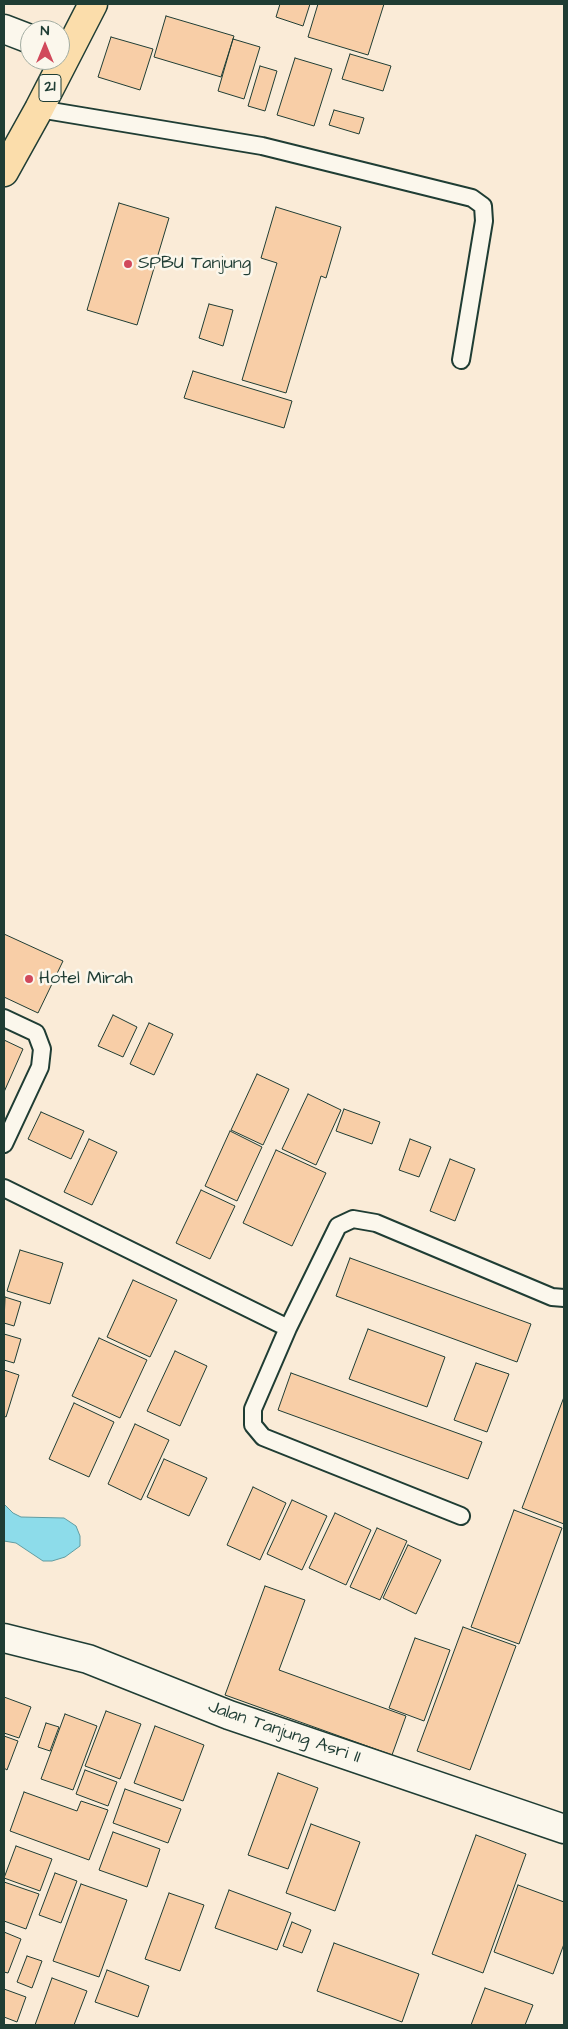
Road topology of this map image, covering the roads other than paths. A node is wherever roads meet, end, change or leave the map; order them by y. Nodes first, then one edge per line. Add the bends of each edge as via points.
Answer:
1 (93, 4) edge
2 (4, 29) edge
3 (20, 35) edge
4 (70, 41) edge
5 (56, 70) edge
6 (39, 109) junction
7 (4, 172) edge
8 (461, 360) dead end
9 (4, 1018) edge
10 (4, 1144) edge
11 (4, 1188) edge
12 (564, 1298) edge
13 (288, 1328) junction
14 (461, 1516) dead end
15 (4, 1638) edge
16 (564, 1829) edge

1 - 4 highway, 21
2 - 3 street
5 - 6 highway, 21
6 - 7 highway, 21
6 - 8 lane via 262,146 472,198 483,206 484,221
9 - 10 lane via 36,1033 42,1049 40,1067
11 - 13 lane
12 - 13 lane via 552,1297 376,1223 353,1219 338,1226
13 - 14 lane via 253,1409 253,1426 263,1437
15 - 16 street, Jalan Tanjung Asri II via 88,1659 230,1715

